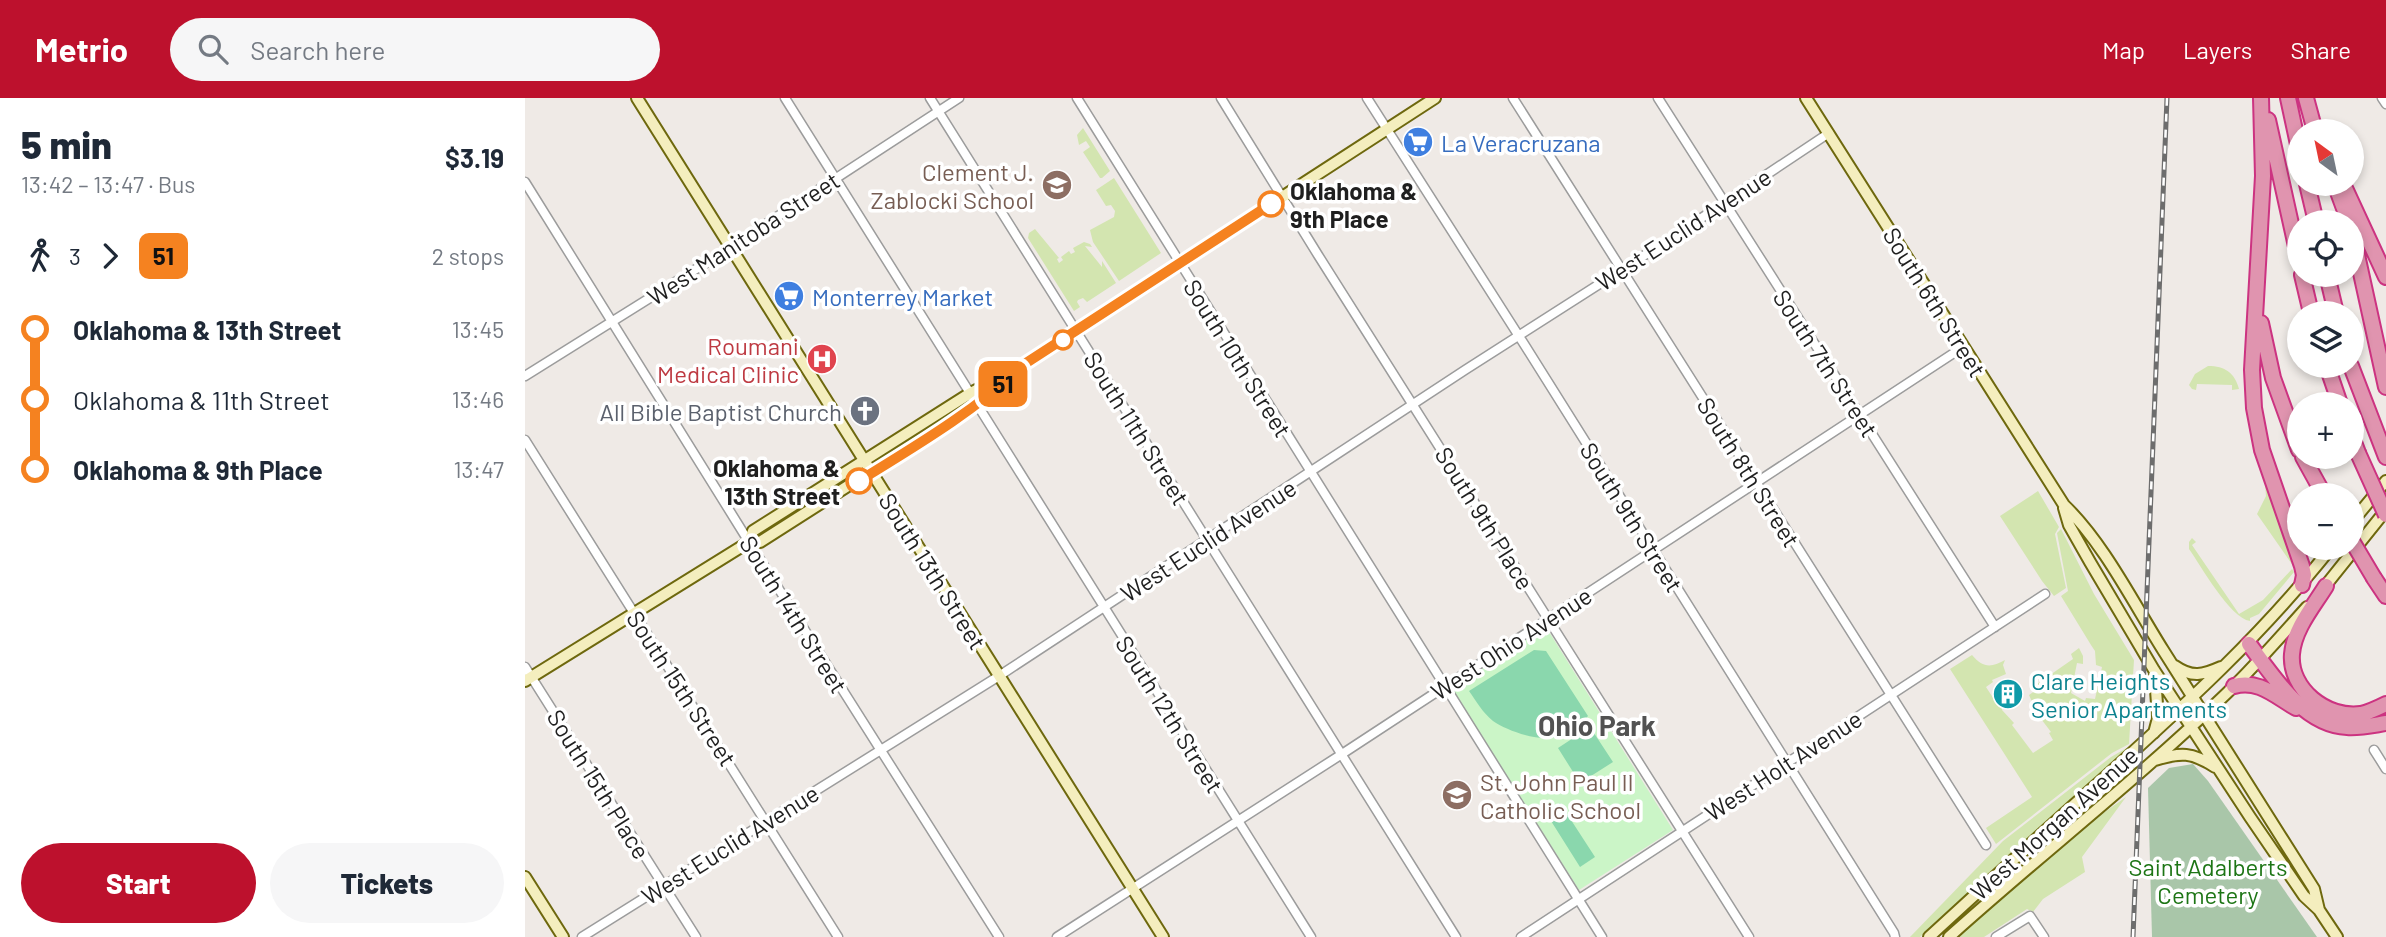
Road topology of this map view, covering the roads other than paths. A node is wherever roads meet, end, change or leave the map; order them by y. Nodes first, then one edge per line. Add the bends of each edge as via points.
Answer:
1 (636, 98) edge
2 (785, 98) edge
3 (930, 98) edge
4 (959, 98) edge
5 (1077, 98) edge
6 (1221, 98) edge
7 (1367, 98) edge
8 (1435, 98) edge
9 (1513, 98) edge
10 (1658, 98) edge
11 (1806, 98) edge
12 (2262, 98) edge
13 (2288, 98) edge
14 (2306, 98) edge
15 (2382, 98) edge
16 (2386, 104) edge
17 (938, 111) junction
18 (2293, 119) edge
19 (2312, 119) edge
20 (1386, 130) junction
21 (1829, 133) junction
22 (835, 179) junction
23 (525, 182) edge
24 (2349, 196) edge
25 (1283, 197) junction
26 (1724, 203) junction
27 (2288, 210) edge
28 (730, 248) junction
29 (1179, 264) junction
30 (1621, 269) junction
31 (2386, 277) edge
32 (2364, 287) edge
33 (2256, 294) junction
34 (612, 322) junction
35 (1076, 331) junction
36 (1519, 336) junction
37 (1963, 347) junction
38 (1023, 365) junction
39 (525, 376) edge
40 (2355, 378) edge
41 (2386, 387) edge
42 (969, 394) junction
43 (975, 405) junction
44 (1413, 405) junction
45 (1860, 415) junction
46 (2287, 416) edge
47 (525, 440) edge
48 (2386, 457) edge
49 (864, 461) junction
50 (2364, 466) edge
51 (871, 473) junction
52 (1311, 473) junction
53 (2386, 481) edge
54 (1756, 482) junction
55 (2064, 505) junction
56 (2364, 508) edge
57 (2386, 510) edge
58 (2386, 516) edge
59 (1208, 540) junction
60 (749, 542) junction
61 (1652, 550) junction
62 (2322, 560) edge
63 (2363, 560) edge
64 (2302, 585) junction
65 (2326, 586) junction
66 (2045, 594) dead end
67 (2386, 596) edge
68 (1103, 608) junction
69 (634, 614) junction
70 (1549, 619) junction
71 (1995, 627) junction
72 (2249, 644) junction
73 (2260, 659) junction
74 (2170, 662) junction
75 (2230, 663) junction
76 (2154, 670) junction
77 (527, 675) edge
78 (999, 676) junction
79 (2234, 686) junction
80 (1445, 687) junction
81 (1890, 695) junction
82 (2193, 698) junction
83 (2386, 704) edge
84 (2181, 710) junction
85 (2203, 715) junction
86 (2315, 717) junction
87 (2386, 723) edge
88 (2191, 726) junction
89 (2154, 733) junction
90 (881, 750) junction
91 (2374, 750) dead end
92 (1342, 754) junction
93 (2152, 761) junction
94 (1787, 763) junction
95 (2385, 766) edge
96 (2218, 769) junction
97 (1237, 821) junction
98 (767, 822) junction
99 (1682, 831) junction
100 (1986, 845) dead end
101 (525, 877) edge
102 (664, 886) junction
103 (1133, 890) junction
104 (1578, 899) junction
105 (2319, 910) junction
106 (563, 937) edge
107 (582, 937) edge
108 (696, 937) edge
109 (838, 937) edge
110 (999, 937) edge
111 (1057, 937) edge
112 (1163, 937) edge
113 (1311, 937) edge
114 (1456, 937) edge
115 (1521, 937) edge
116 (1602, 937) edge
117 (1749, 937) edge
118 (1895, 937) edge
119 (1929, 937) edge
120 (1949, 937) edge
121 (1996, 937) edge
122 (2044, 937) edge
123 (2337, 937) edge

1 - 28 street, South 13th Street
2 - 22 street, South 12th Street
3 - 17 street, South 11th Street
4 - 17 street, West Manitoba Street
5 - 29 street, South 10th Street
6 - 25 street, South 9th Place
7 - 20 street, South 9th Street
8 - 20 street
9 - 30 street, South 8th Street
10 - 26 street, South 7th Street
11 - 21 street, South 6th Street
12 - 27 highway
12 - 33 highway
13 - 18 highway
14 - 19 highway
15 - 16 street
17 - 22 street, West Manitoba Street
17 - 35 street, South 11th Street
20 - 25 street
20 - 36 street, South 9th Street
21 - 26 street, West Euclid Avenue
21 - 37 street, South 6th Street
22 - 28 street, West Manitoba Street
22 - 42 street, South 12th Street
23 - 34 street, South 14th Street
24 - 31 highway
25 - 29 street
25 - 44 street, South 9th Place
26 - 30 street, West Euclid Avenue
26 - 45 street, South 7th Street
28 - 34 street, West Manitoba Street
28 - 49 street, South 13th Street
29 - 35 street
29 - 52 street, South 10th Street
30 - 36 street, West Euclid Avenue
30 - 54 street, South 8th Street
32 - 41 highway
33 - 46 highway via 2273,377
33 - 64 highway via 2254,408 2262,450 2302,566
34 - 39 street, West Manitoba Street
34 - 60 street, South 14th Street
35 - 38 street
35 - 59 street, South 11th Street
36 - 44 street, West Euclid Avenue
36 - 61 street, South 9th Street
37 - 45 street, West Ohio Avenue
37 - 55 street, South 6th Street
38 - 42 street
38 - 43 street
40 - 48 highway
42 - 43 street, South 12th Street
42 - 49 street
43 - 51 street
43 - 68 street, South 12th Street
44 - 52 street, West Euclid Avenue
44 - 70 street, South 9th Place
45 - 54 street, West Ohio Avenue
45 - 71 street, South 7th Street
47 - 69 street, South 15th Street
49 - 51 street, South 13th Street
49 - 60 street via 753,531
50 - 58 highway, bridge
51 - 60 street via 760,541
51 - 78 street, South 13th Street
52 - 59 street, West Euclid Avenue
52 - 80 street, South 10th Street
53 - 56 street
54 - 61 street, West Ohio Avenue
54 - 81 street, South 8th Street
55 - 74 street, South 6th Street via 2079,520
55 - 76 street, South 6th Street via 2069,525
57 - 65 street
59 - 68 street, West Euclid Avenue
59 - 92 street, South 11th Street
60 - 69 street
60 - 90 street, South 14th Street
61 - 70 street, West Ohio Avenue
61 - 94 street, South 9th Street
62 - 64 street
63 - 67 highway, bridge
64 - 72 street
65 - 73 street
65 - 83 highway via 2294,642 2291,656 2296,679 2318,704 2343,714 2359,714
66 - 71 street, West Holt Avenue
68 - 78 street, West Euclid Avenue
68 - 97 street, South 12th Street
69 - 77 street
69 - 98 street, South 15th Street
70 - 80 street, West Ohio Avenue
70 - 99 street, South 9th Place
71 - 81 street, West Holt Avenue
72 - 73 highway
72 - 75 street
73 - 79 street
73 - 86 highway
74 - 75 street via 2194,675
74 - 82 street, South 6th Street
75 - 82 street
76 - 84 street, South 6th Street
76 - 89 street via 2158,718
77 - 102 street, South 15th Place
78 - 90 street, West Euclid Avenue
78 - 103 street, South 13th Street
79 - 85 street
79 - 86 highway via 2256,684
80 - 92 street, West Ohio Avenue
80 - 104 street, South 10th Street
81 - 94 street, West Holt Avenue
81 - 100 street, South 8th Street
82 - 84 street
82 - 85 street, South 6th Street
84 - 88 street, South 6th Street
84 - 89 street, West Morgan Avenue
85 - 88 street
85 - 105 street, South 6th Street via 2314,889
86 - 87 highway via 2346,727
88 - 93 street, West Morgan Avenue
88 - 96 street, South 6th Street
89 - 119 street, West Morgan Avenue
90 - 98 street, West Euclid Avenue
90 - 110 street, South 14th Street
91 - 95 street
92 - 97 street, West Ohio Avenue
92 - 114 street, South 11th Street
93 - 96 street via 2190,755
93 - 120 street, West Morgan Avenue
94 - 99 street, West Holt Avenue
94 - 118 street, South 9th Street
96 - 105 street, South 6th Street via 2304,896
97 - 103 street, West Ohio Avenue
97 - 113 street, South 12th Street
98 - 102 street, West Euclid Avenue
98 - 109 street, South 15th Street
99 - 104 street, West Holt Avenue
99 - 117 street, South 9th Place
101 - 106 street
102 - 107 street, West Euclid Avenue
102 - 108 street, South 15th Place
103 - 111 street, West Ohio Avenue
103 - 112 street, South 13th Street
104 - 115 street, West Holt Avenue
104 - 116 street, South 10th Street
105 - 123 street, South 6th Street
121 - 122 street via 2030,916

